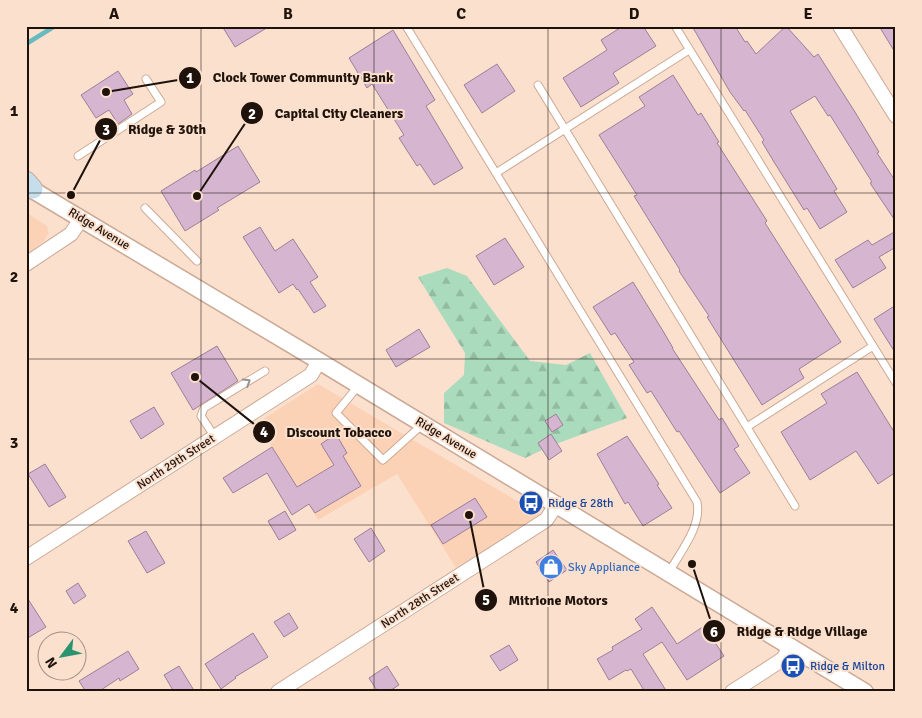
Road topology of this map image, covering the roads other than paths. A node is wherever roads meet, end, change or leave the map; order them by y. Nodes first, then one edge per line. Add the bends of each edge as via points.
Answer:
1 (406, 26) edge
2 (675, 26) edge
3 (840, 26) edge
4 (689, 50) junction
5 (146, 79) dead end
6 (538, 85) dead end
7 (896, 116) edge
8 (565, 129) junction
9 (78, 156) dead end
10 (496, 173) junction
11 (28, 185) edge
12 (146, 208) dead end
13 (81, 219) junction
14 (197, 261) dead end
15 (26, 264) edge
16 (873, 346) junction
17 (319, 360) junction
18 (265, 371) dead end
19 (896, 383) edge
20 (360, 385) junction
21 (423, 424) junction
22 (747, 427) junction
23 (215, 437) junction
24 (557, 504) junction
25 (796, 506) dead end
26 (26, 558) edge
27 (669, 572) junction
28 (791, 646) junction
29 (278, 692) edge
30 (732, 692) edge
31 (865, 692) edge

1 - 10 lane
2 - 4 lane
3 - 7 street
4 - 8 lane
4 - 16 lane
5 - 9 lane via 161,102
6 - 8 lane
8 - 10 lane
8 - 22 lane
10 - 27 lane via 697,502 699,512 695,526
11 - 13 street, Ridge Avenue
12 - 14 lane
13 - 15 street via 71,234
13 - 17 street, Ridge Avenue
16 - 19 lane
16 - 22 lane
17 - 20 street, Ridge Avenue
17 - 23 street, North 29th Street via 311,375
23 -> 18 lane via 202,416 204,408
20 - 21 street, Ridge Avenue
20 - 21 lane via 336,413 383,460
21 - 24 street, Ridge Avenue
22 - 25 lane
23 - 26 street, North 29th Street
24 - 27 street, Ridge Avenue
24 - 29 street, North 28th Street via 546,520
27 - 28 street, Ridge Avenue
28 - 30 street via 783,658
28 - 31 street, Ridge Avenue

